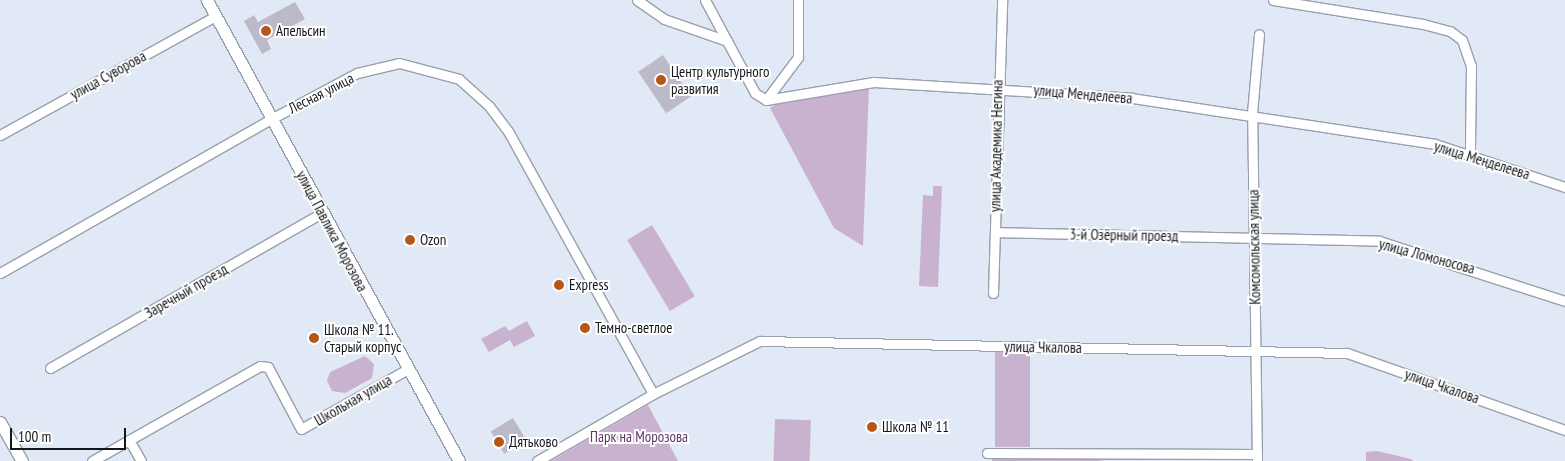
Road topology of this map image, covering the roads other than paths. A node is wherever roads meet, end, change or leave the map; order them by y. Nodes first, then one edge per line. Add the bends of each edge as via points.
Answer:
1 (207, 0) edge
2 (637, 0) edge
3 (705, 0) edge
4 (798, 0) edge
5 (1002, 0) edge
6 (1273, 0) edge
7 (216, 16) junction
8 (1259, 34) dead end
9 (727, 42) junction
10 (997, 87) junction
11 (766, 100) junction
12 (1252, 113) junction
13 (271, 118) junction
14 (0, 135) edge
15 (1470, 153) junction
16 (1565, 187) edge
17 (322, 213) junction
18 (995, 232) junction
19 (1253, 238) junction
20 (0, 273) edge
21 (993, 293) dead end
22 (1565, 302) edge
23 (1256, 351) junction
24 (50, 368) dead end
25 (406, 370) junction
26 (653, 394) junction
27 (0, 422) edge
28 (1565, 430) edge
29 (129, 440) junction
30 (987, 453) dead end
31 (1257, 458) edge
32 (22, 461) edge
33 (92, 461) edge
34 (141, 461) edge
35 (459, 461) edge
36 (538, 461) edge

1 - 7 street, улица Павлика Морозова
2 - 9 street via 664,19
3 - 9 street
4 - 11 street via 798,57
5 - 10 street, улица Академика Негина
6 - 15 street via 1423,24 1450,31 1462,40 1471,66
7 - 13 street, улица Павлика Морозова
7 - 14 street, улица Суворова
8 - 12 street, Комсомольская улица
9 - 11 street via 754,93
10 - 11 street, улица Менделеева via 874,82
10 - 12 street, улица Менделеева
10 - 18 street, улица Академика Негина
12 - 15 street, улица Менделеева
12 - 19 street, Комсомольская улица
13 - 17 street, улица Павлика Морозова
13 - 20 street, Лесная улица
13 - 26 street, Лесная улица via 357,73 399,63 459,79 489,106 508,131
15 - 16 street, улица Менделеева
17 - 24 street, Заречный проезд
17 - 25 street, улица Павлика Морозова
18 - 19 street, 3-й Озёрный проезд
18 - 21 street, улица Академика Негина
19 - 22 street, улица Ломоносова via 1379,241
19 - 23 street, Комсомольская улица
23 - 26 street, улица Чкалова via 760,341
23 - 28 street, улица Чкалова via 1347,353
23 - 31 street, Комсомольская улица
25 - 29 street, Школьная улица via 301,429 268,367 260,366
25 - 35 street, улица Павлика Морозова
26 - 36 street, улица Чкалова
27 - 32 street
29 - 33 street, Школьная улица
29 - 34 street
30 - 31 street

